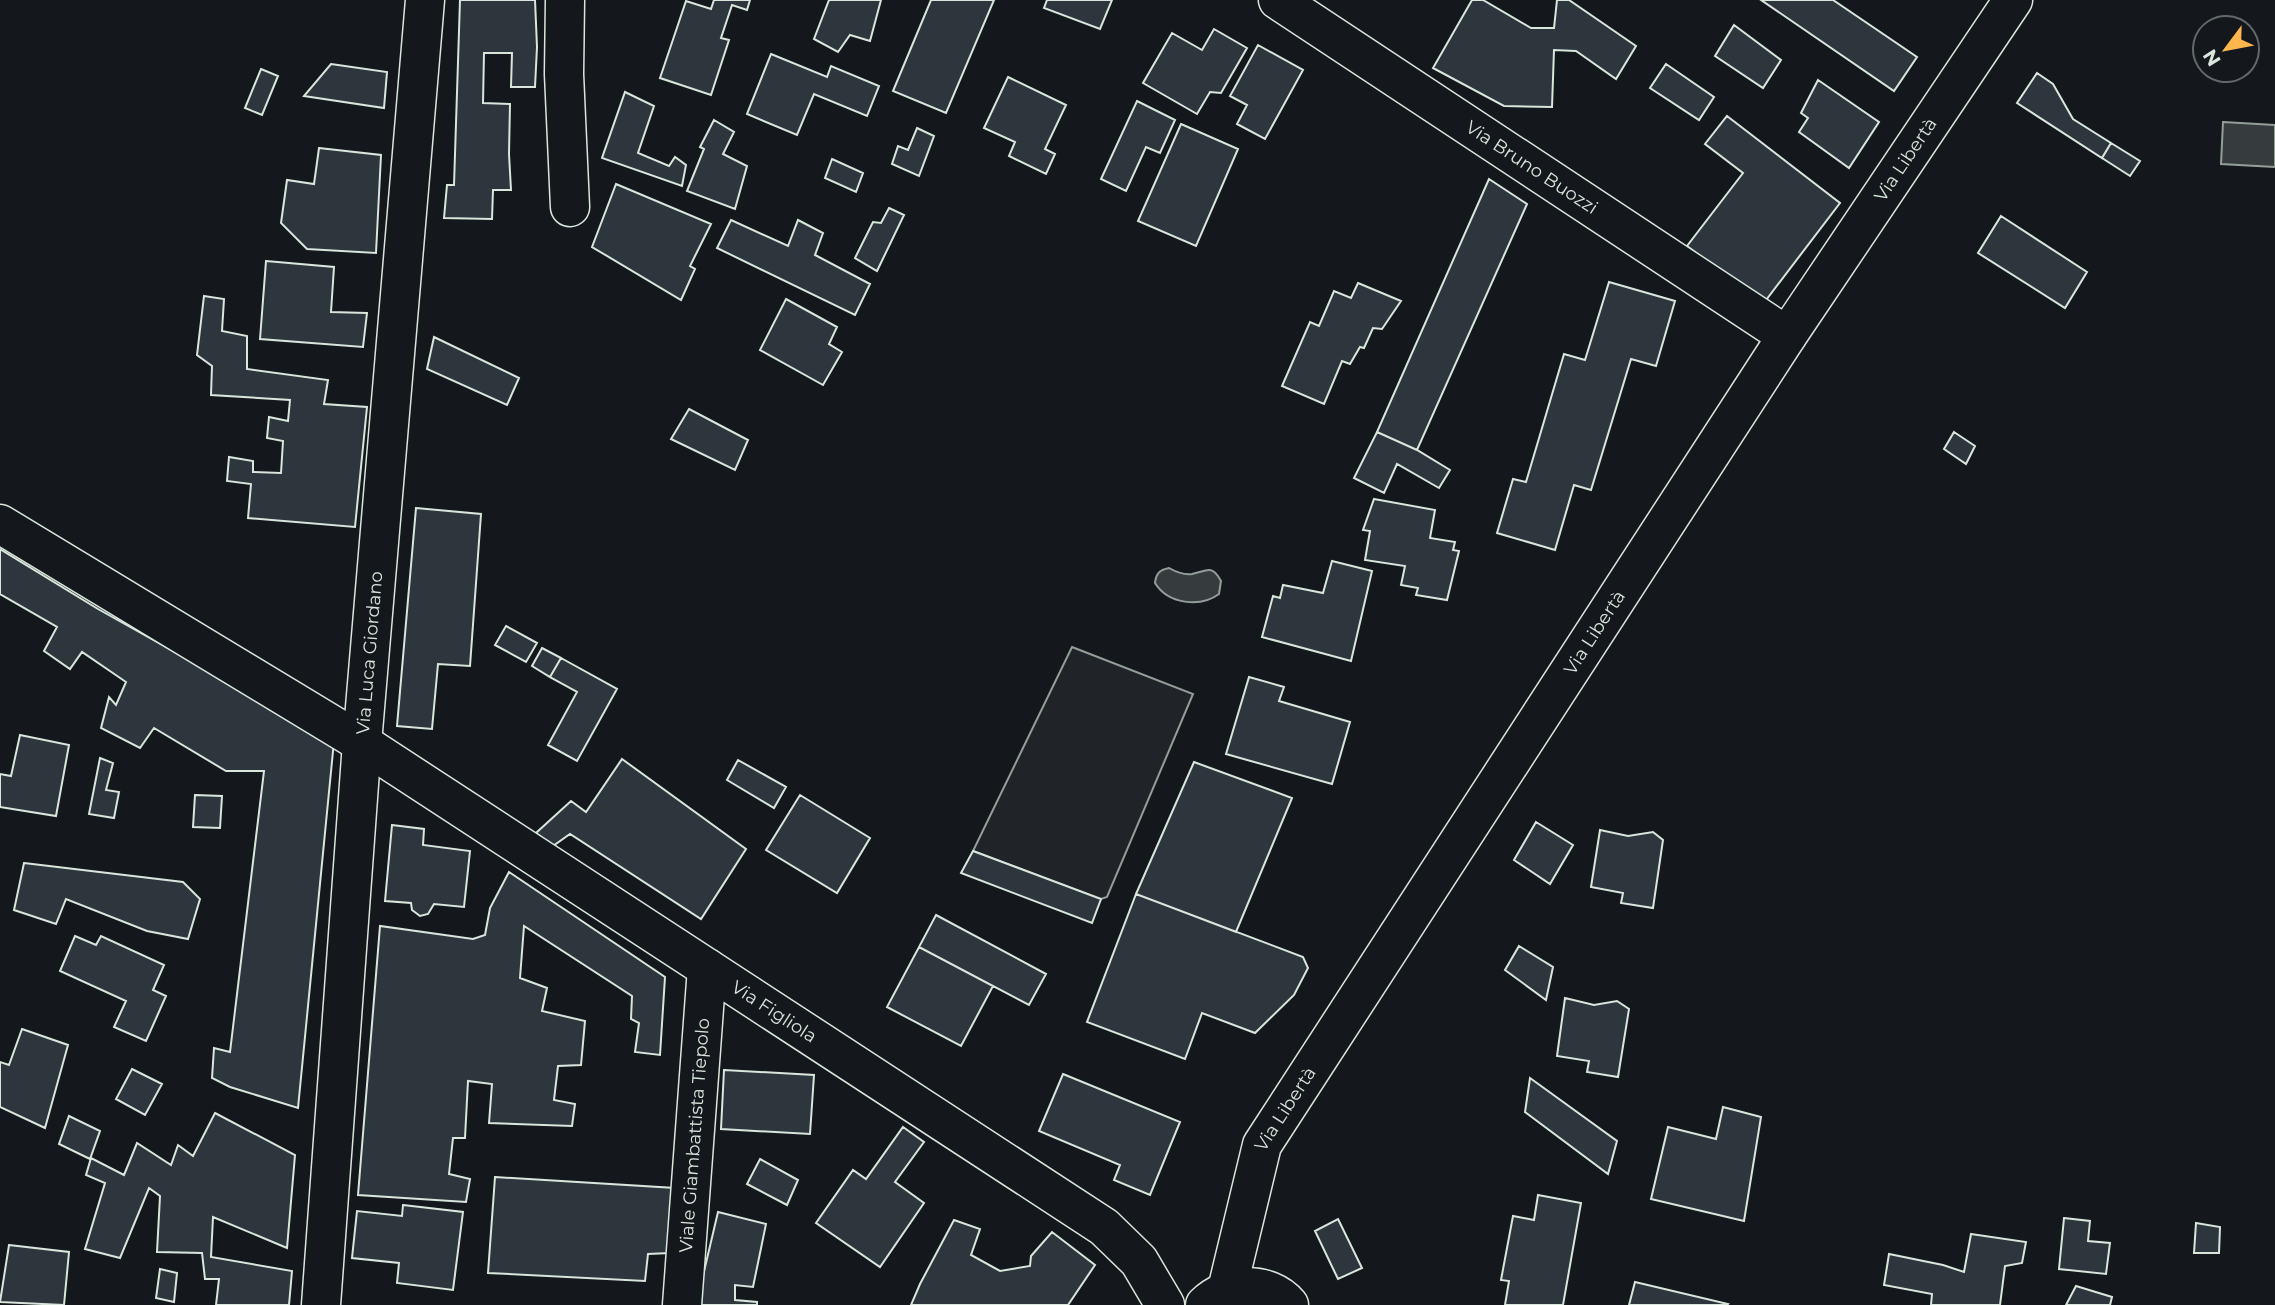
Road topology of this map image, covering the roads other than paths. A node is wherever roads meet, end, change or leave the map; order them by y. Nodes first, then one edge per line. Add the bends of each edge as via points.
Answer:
1 (425, 0) edge
2 (565, 0) edge
3 (1278, 0) edge
4 (2013, 0) edge
5 (570, 207) dead end
6 (1787, 336) junction
7 (0, 524) edge
8 (362, 743) junction
9 (707, 968) junction
10 (1216, 1298) edge
11 (321, 1305) edge
12 (681, 1305) edge
13 (1165, 1305) edge
14 (1289, 1305) edge

1 - 8 street, Via Luca Giordano
2 - 5 street
3 - 6 street, Via Bruno Buozzi
4 - 6 street, Via Libertà
6 - 10 street, Via Libertà via 1262,1145
7 - 8 street, Via Figliola
8 - 9 street, Via Figliola
8 - 11 street, Via Luca Giordano
9 - 12 street, Viale Giambattista Tiepolo
9 - 13 street, Via Figliola via 1104,1227 1139,1261
10 - 14 street via 1247,1287 1267,1290

